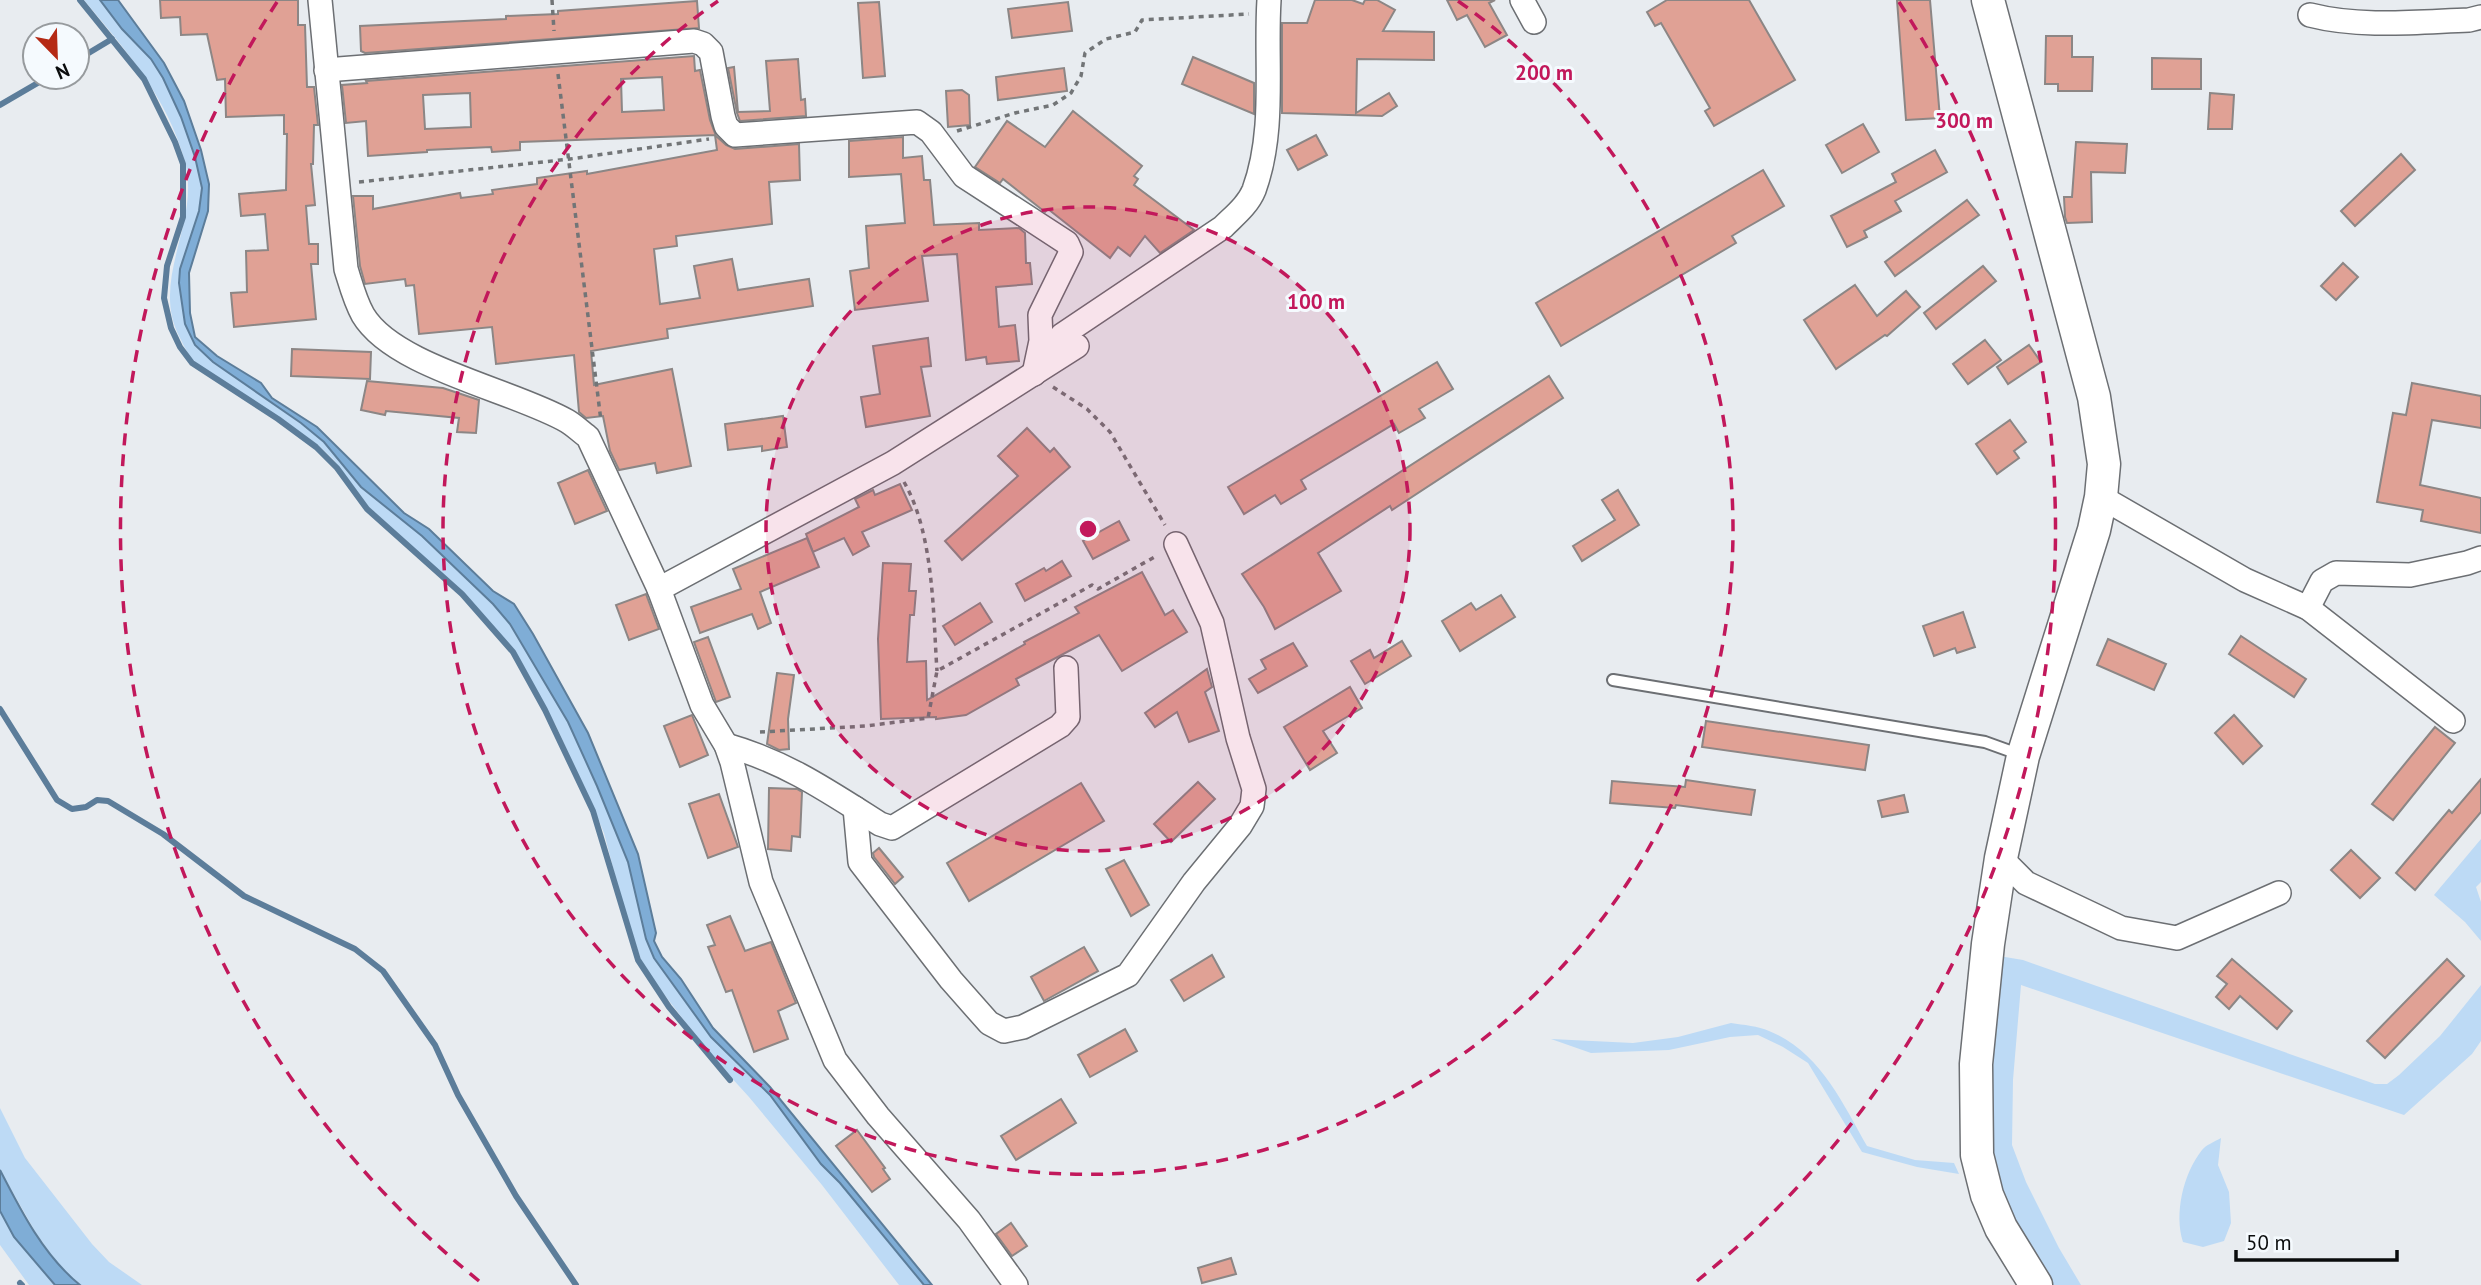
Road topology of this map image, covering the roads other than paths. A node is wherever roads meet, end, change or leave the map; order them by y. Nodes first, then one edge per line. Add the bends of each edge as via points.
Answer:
1 (320, 0) edge
2 (1522, 0) edge
3 (1988, 0) edge
4 (1269, 7) edge
5 (2309, 15) dead end
6 (2481, 17) edge
7 (1534, 22) dead end
8 (326, 70) junction
9 (1077, 346) dead end
10 (1034, 373) junction
11 (2101, 497) junction
12 (1176, 544) road end
13 (2481, 558) edge
14 (659, 589) junction
15 (2308, 608) junction
16 (1066, 668) dead end
17 (1613, 680) dead end
18 (2453, 720) dead end
19 (726, 745) junction
20 (2023, 756) junction
21 (855, 808) junction
22 (2001, 858) junction
23 (2280, 893) dead end
24 (1016, 1285) edge
25 (2036, 1285) edge

1 - 8 street
2 - 7 street
3 - 11 street via 2094,397 2104,464
4 - 10 street via 1265,136 1254,191 1223,227 1062,335
5 - 6 street via 2383,23
8 - 10 street via 694,41 711,52 726,126 735,135 917,122 931,132 964,176 1067,243 1071,253 1040,315 1041,341
8 - 14 street via 346,269 364,316 386,341 567,421 588,437
9 - 10 street
10 - 14 street via 893,463
11 - 15 street via 2245,580
11 - 20 street
12 - 21 street via 1212,623 1254,789 1252,806 1240,826 1128,975 1023,1027 1003,1031 989,1023 860,862
13 - 15 street via 2410,575 2336,573 2322,581
14 - 19 street via 702,705
15 - 18 street
16 - 21 street via 1068,718 1060,726 892,828
17 - 20 lane via 1985,742
19 - 21 street via 801,774
19 - 24 street via 761,882 835,1060
20 - 22 street
22 - 23 street via 2026,883 2120,928 2177,938
22 - 25 street via 1976,1064 1978,1155 2001,1228

